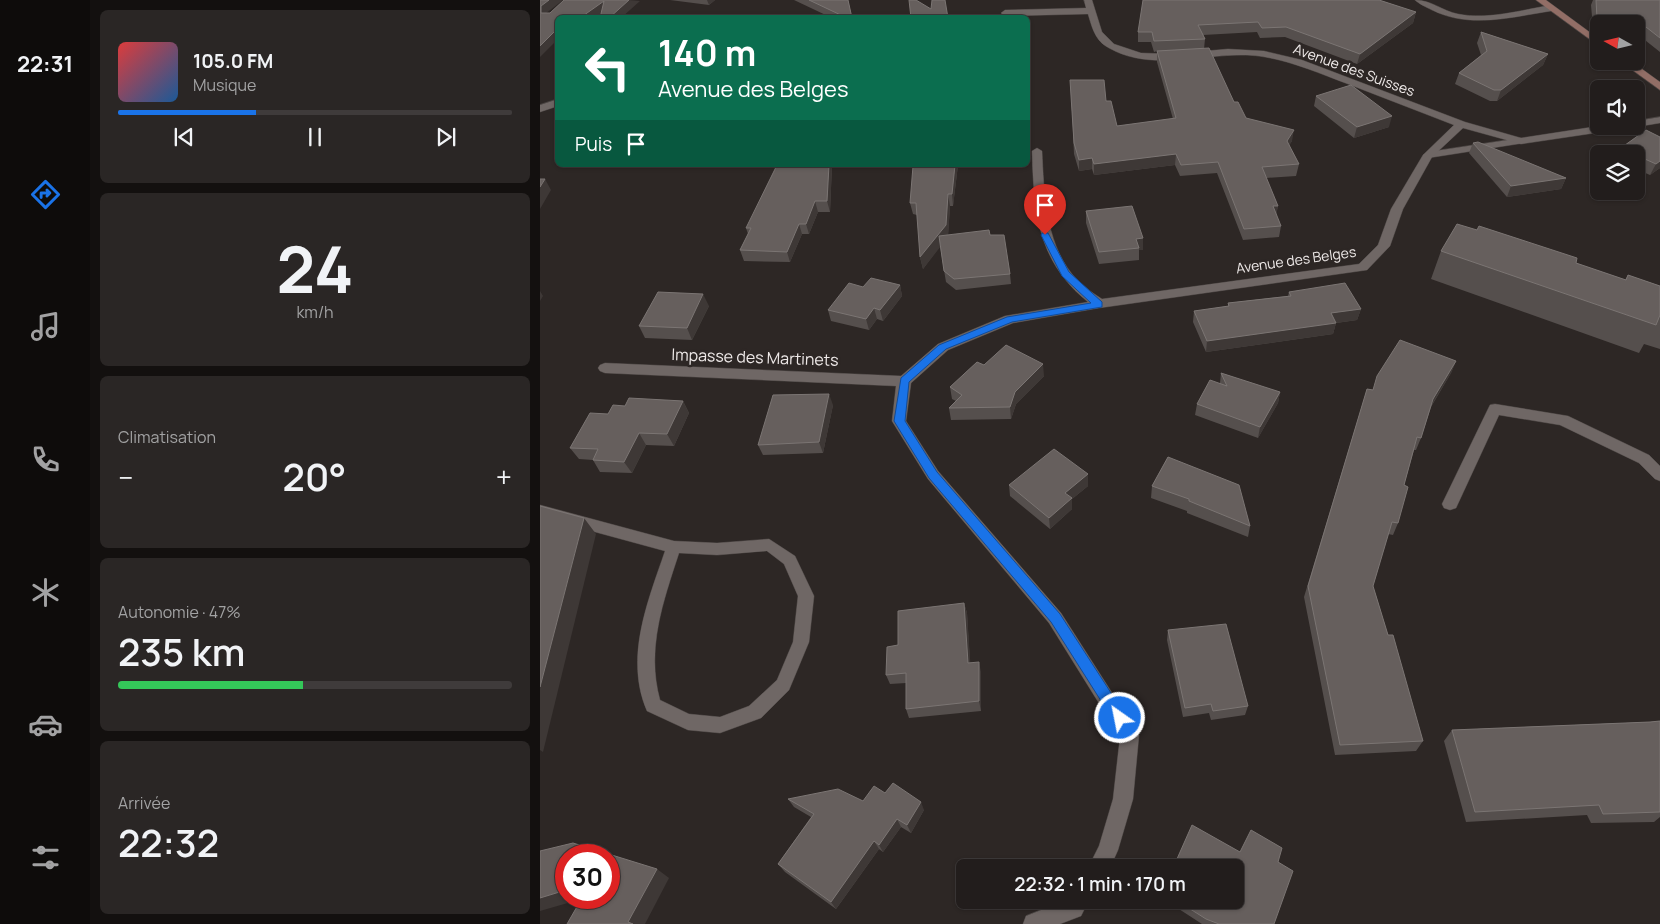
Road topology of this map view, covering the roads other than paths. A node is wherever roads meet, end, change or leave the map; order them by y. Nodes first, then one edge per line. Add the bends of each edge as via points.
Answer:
1 (1088, 0) edge
2 (1419, 0) edge
3 (1540, 0) edge
4 (1551, 8) junction
5 (1090, 10) junction
6 (1005, 13) dead end
7 (1590, 36) edge
8 (1637, 70) edge
9 (1660, 87) edge
10 (555, 103) edge
11 (540, 109) edge
12 (1660, 120) edge
13 (1645, 122) edge
14 (1461, 124) junction
15 (1590, 131) edge
16 (1521, 141) junction
17 (1037, 151) dead end
18 (1428, 155) junction
19 (1099, 304) junction
20 (605, 368) dead end
21 (904, 381) junction
22 (1660, 474) edge
23 (1450, 504) dead end
24 (540, 510) edge
25 (674, 547) junction
26 (1103, 859) edge
27 (1071, 909) edge
28 (1034, 924) edge

1 - 5 street, Avenue des Suisses
2 - 4 street via 1446,13 1474,18
3 - 4 street
4 - 7 street
5 - 6 street
5 - 14 street, Avenue des Suisses via 1098,33 1111,46 1140,56 1228,52 1264,54 1299,62
8 - 9 street
10 - 11 street
12 - 13 street
14 - 16 street
14 - 18 street, Avenue des Belges
15 - 16 street
16 - 18 lane
17 - 19 street via 1045,235 1065,274
18 - 19 street, Avenue des Belges via 1397,209 1384,246 1363,267
19 - 21 street, Avenue des Belges via 1010,319 943,347
20 - 21 street, Impasse des Martinets
21 - 26 street via 900,421 933,475 1055,618 1130,735 1123,799
22 - 23 street via 1644,459 1563,420 1495,409
24 - 25 lane
25 - 25 lane via 717,549 769,545 790,560 806,596 801,642 783,685 755,712 720,725 688,722 653,705 646,675 647,642
27 - 28 street

